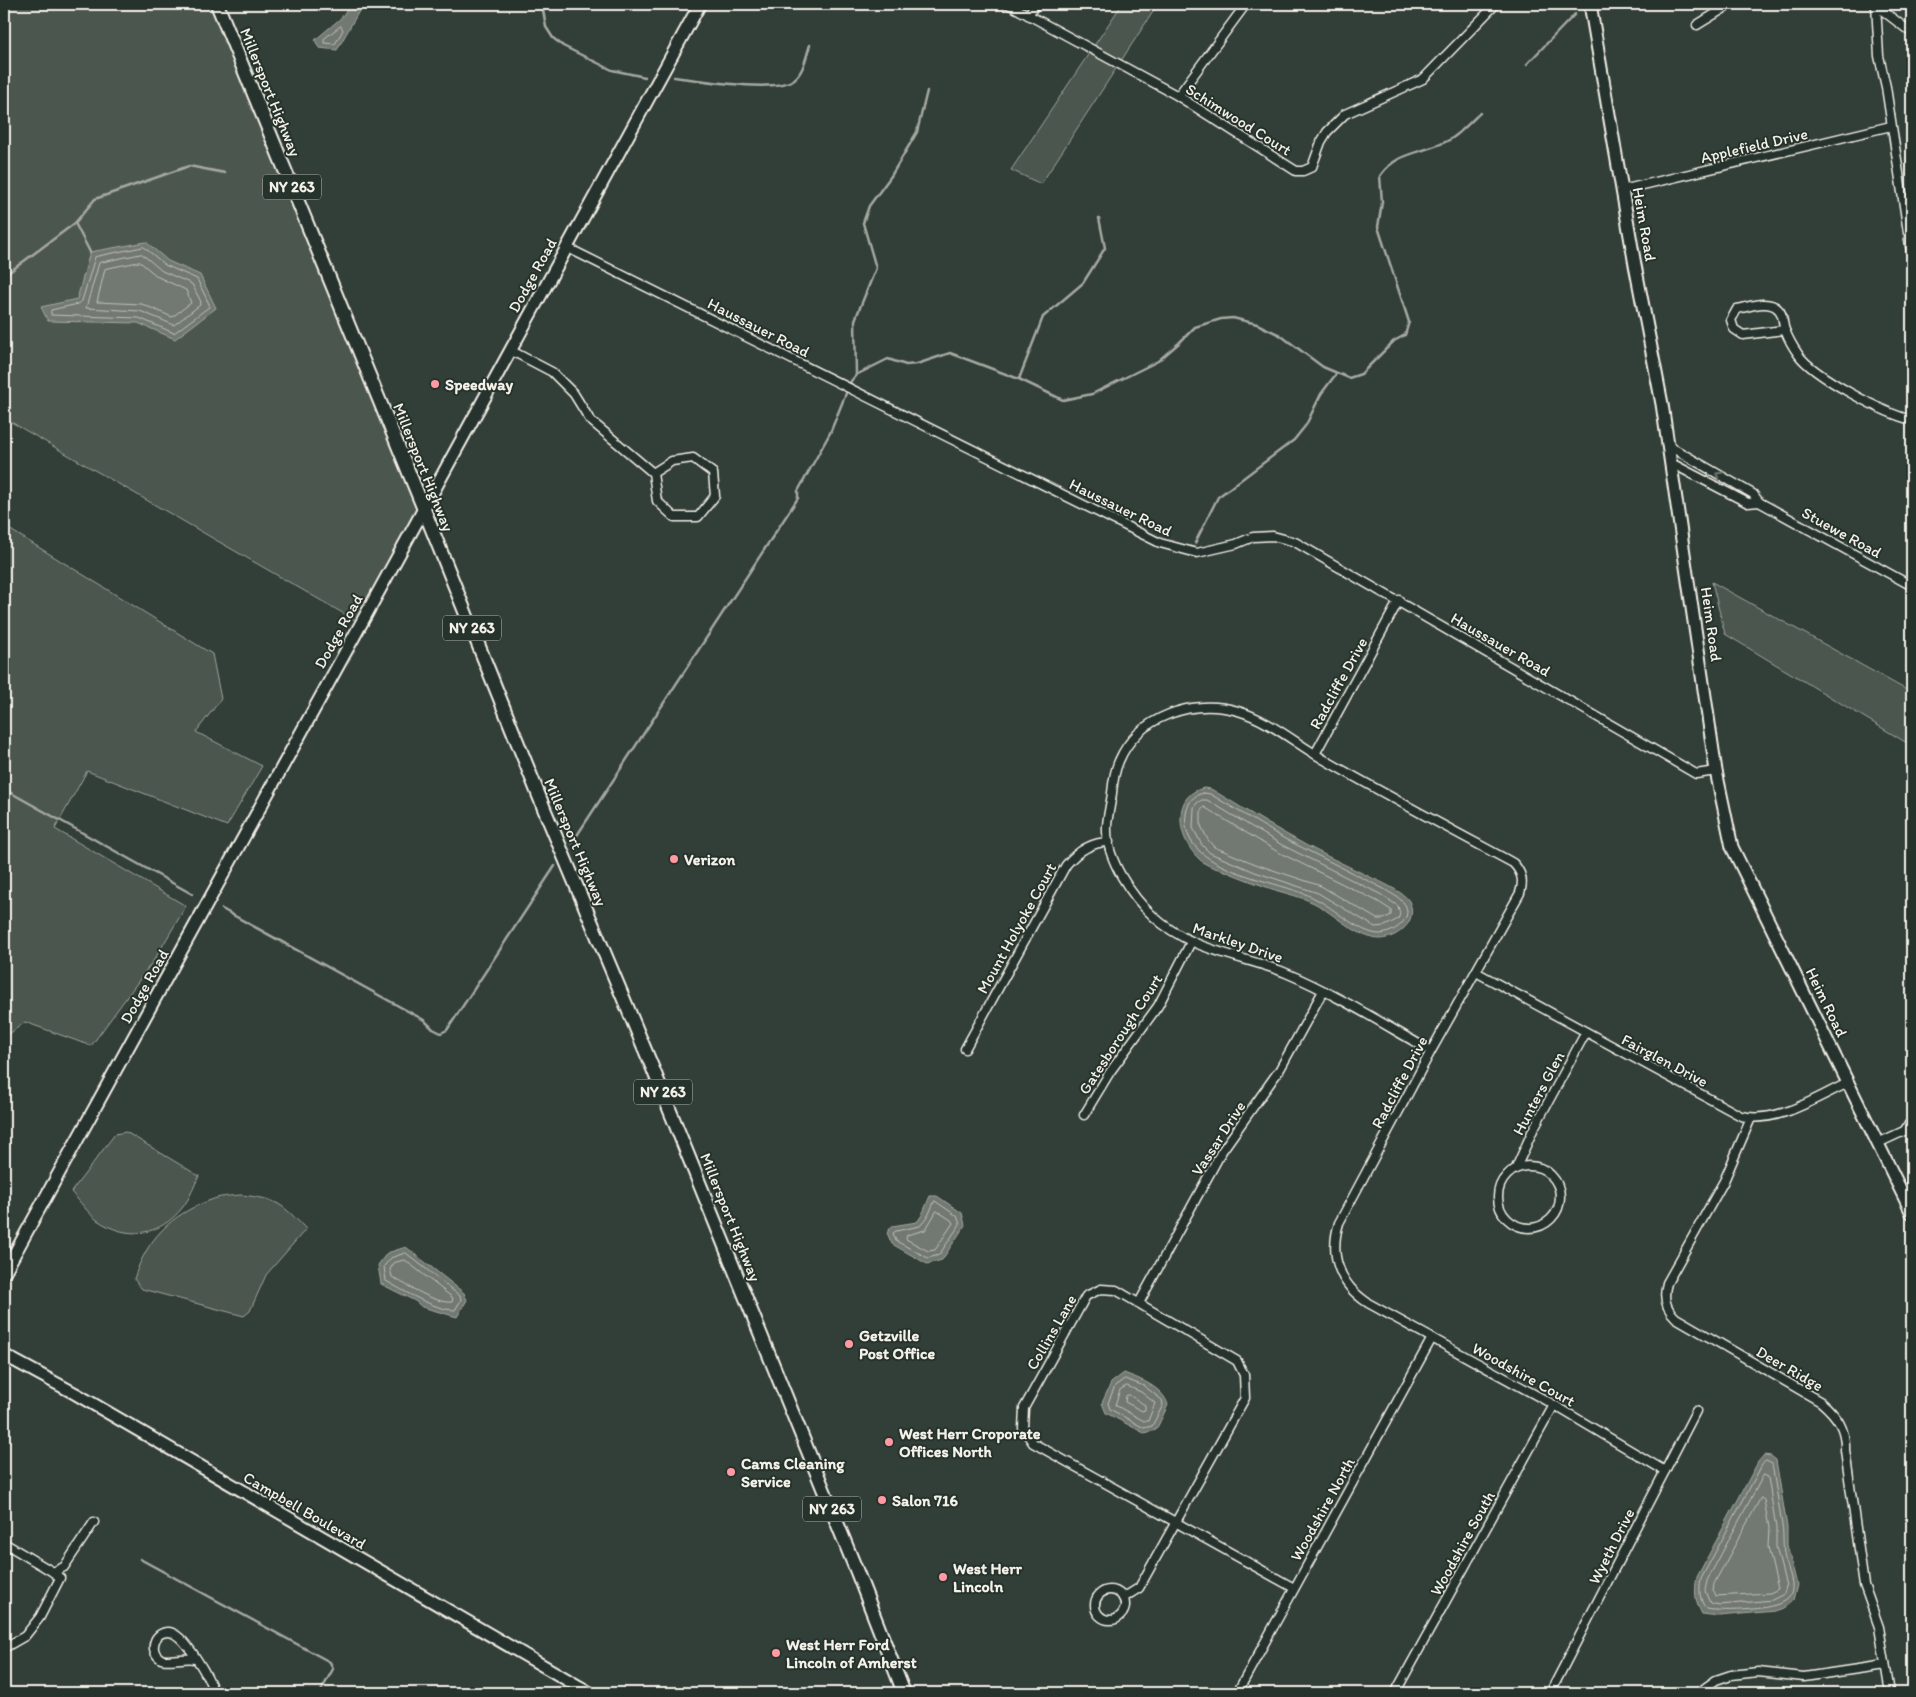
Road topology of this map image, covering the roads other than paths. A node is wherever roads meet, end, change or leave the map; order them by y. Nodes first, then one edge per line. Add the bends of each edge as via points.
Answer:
1 (217, 4) edge
2 (700, 4) edge
3 (1008, 4) edge
4 (1036, 4) edge
5 (1246, 4) edge
6 (1496, 4) edge
7 (1590, 4) edge
8 (1732, 4) edge
9 (1875, 4) edge
10 (1028, 15) junction
11 (1696, 25) dead end
12 (1912, 33) edge
13 (1178, 96) junction
14 (1891, 126) junction
15 (1622, 190) junction
16 (566, 247) junction
17 (1912, 259) edge
18 (1784, 330) junction
19 (510, 350) junction
20 (1912, 420) edge
21 (1668, 446) junction
22 (1671, 463) junction
23 (653, 473) junction
24 (1759, 502) junction
25 (423, 507) junction
26 (1912, 586) edge
27 (1399, 600) junction
28 (1315, 754) junction
29 (1716, 771) junction
30 (1109, 842) junction
31 (1191, 942) junction
32 (1476, 972) junction
33 (1323, 991) junction
34 (1586, 1032) junction
35 (965, 1049) dead end
36 (1431, 1051) junction
37 (1848, 1083) junction
38 (1084, 1115) dead end
39 (1751, 1118) junction
40 (1912, 1120) edge
41 (1878, 1143) junction
42 (1516, 1168) junction
43 (1912, 1213) edge
44 (4, 1273) edge
45 (1139, 1303) junction
46 (1368, 1303) joint
47 (1432, 1338) junction
48 (4, 1355) edge
49 (1554, 1405) junction
50 (1696, 1411) dead end
51 (1665, 1471) junction
52 (94, 1522) dead end
53 (1175, 1522) junction
54 (4, 1543) edge
55 (54, 1572) junction
56 (1294, 1588) junction
57 (1123, 1598) dead end
58 (4, 1648) edge
59 (195, 1659) junction
60 (1886, 1665) junction
61 (214, 1693) edge
62 (590, 1693) edge
63 (904, 1693) edge
64 (1236, 1693) edge
65 (1395, 1693) edge
66 (1550, 1693) edge
67 (1698, 1693) edge
68 (1890, 1693) edge

1 - 25 main road, Millersport Highway / NY 263
2 - 16 street, Dodge Road
3 - 10 street, Schimwood Court
4 - 10 street
5 - 13 street
6 - 13 street, Schimwood Court via 1423,80 1345,114 1327,132 1312,167 1302,171 1296,171
7 - 15 street, Heim Road
8 - 11 street
9 - 12 street
9 - 14 street via 1879,56
10 - 13 street, Schimwood Court
14 - 15 street, Applefield Drive
14 - 17 street
15 - 21 street, Heim Road via 1655,358
16 - 19 street, Dodge Road
16 - 27 street, Haussauer Road via 1160,543 1197,552 1236,544 1253,536 1273,536 1295,542
18 - 18 street via 1781,313 1772,305 1738,309 1731,320 1734,329 1743,336
18 - 20 street via 1798,355 1816,372 1888,412
19 - 23 street via 552,372 574,394 590,420
19 - 25 street, Dodge Road
21 - 22 street, Heim Road
24 -> 21 street, Stuewe Road via 1753,494
22 - 24 street, Stuewe Road via 1748,503
22 - 29 street, Heim Road
23 - 23 street via 657,501 674,517 698,517 716,496 713,473 693,458 672,461
24 - 26 street, Stuewe Road
25 - 44 street, Dodge Road
25 - 63 main road, Millersport Highway / NY 263
27 - 28 street, Radcliffe Drive
27 - 29 street, Haussauer Road via 1696,774
28 - 30 street, Markley Drive via 1269,724 1238,711 1212,706 1168,714 1154,720 1134,737 1119,761 1107,830
28 - 32 street, Radcliffe Drive via 1523,870 1520,893
29 - 37 street, Heim Road via 1732,847
30 - 31 street, Markley Drive via 1120,873 1140,903 1165,926
30 - 35 street, Mount Holyoke Court via 1098,842 1079,852 1066,865
31 - 33 street, Markley Drive via 1285,973
31 - 38 street, Gatesborough Court via 1158,1006 1110,1072
32 - 34 street, Fairglen Drive
32 - 36 street, Radcliffe Drive
33 - 36 street, Markley Drive
33 - 45 street, Vassar Drive via 1280,1069 1222,1151
34 - 39 street, Fairglen Drive via 1730,1111
34 - 42 street, Hunters Glen
36 - 46 street, Radcliffe Drive via 1336,1233 1335,1257 1339,1270 1350,1289
37 - 39 street, Fairglen Drive via 1779,1114
37 - 41 street, Heim Road
39 - 60 street, Deer Ridge via 1724,1181 1667,1283 1666,1306 1676,1318 1821,1402 1839,1420 1846,1441 1864,1585 1879,1626
40 - 41 street via 1904,1131
41 - 43 street, Heim Road
42 - 42 street, Hunters Glen via 1501,1182 1498,1204 1509,1222 1524,1228 1539,1227 1548,1222 1557,1210 1558,1185 1545,1170 1536,1166
45 - 53 street, Collins Lane via 1237,1361 1244,1376 1244,1398
45 - 53 street, Collins Lane via 1116,1290 1101,1289 1086,1296 1024,1408 1023,1428 1032,1443
46 - 47 street, Woodshire Court
47 - 49 street, Woodshire Court
47 - 56 street, Woodshire North
48 - 62 street, Campbell Boulevard
49 - 51 street, Woodshire Court
49 - 65 street, Woodshire South
50 - 51 street, Wyeth Drive
51 - 66 street, Wyeth Drive
52 - 55 street via 64,1567
53 - 56 street, Collins Lane
53 - 57 street via 1138,1588
54 - 55 street
55 - 58 street via 60,1578 40,1617 25,1636
56 - 64 street, Woodshire North
59 - 59 street via 172,1633 162,1633 155,1640 153,1648 161,1659
59 - 61 street via 208,1677
60 - 67 street via 1804,1677 1758,1672 1731,1675 1716,1680
60 - 68 street, Deer Ridge

